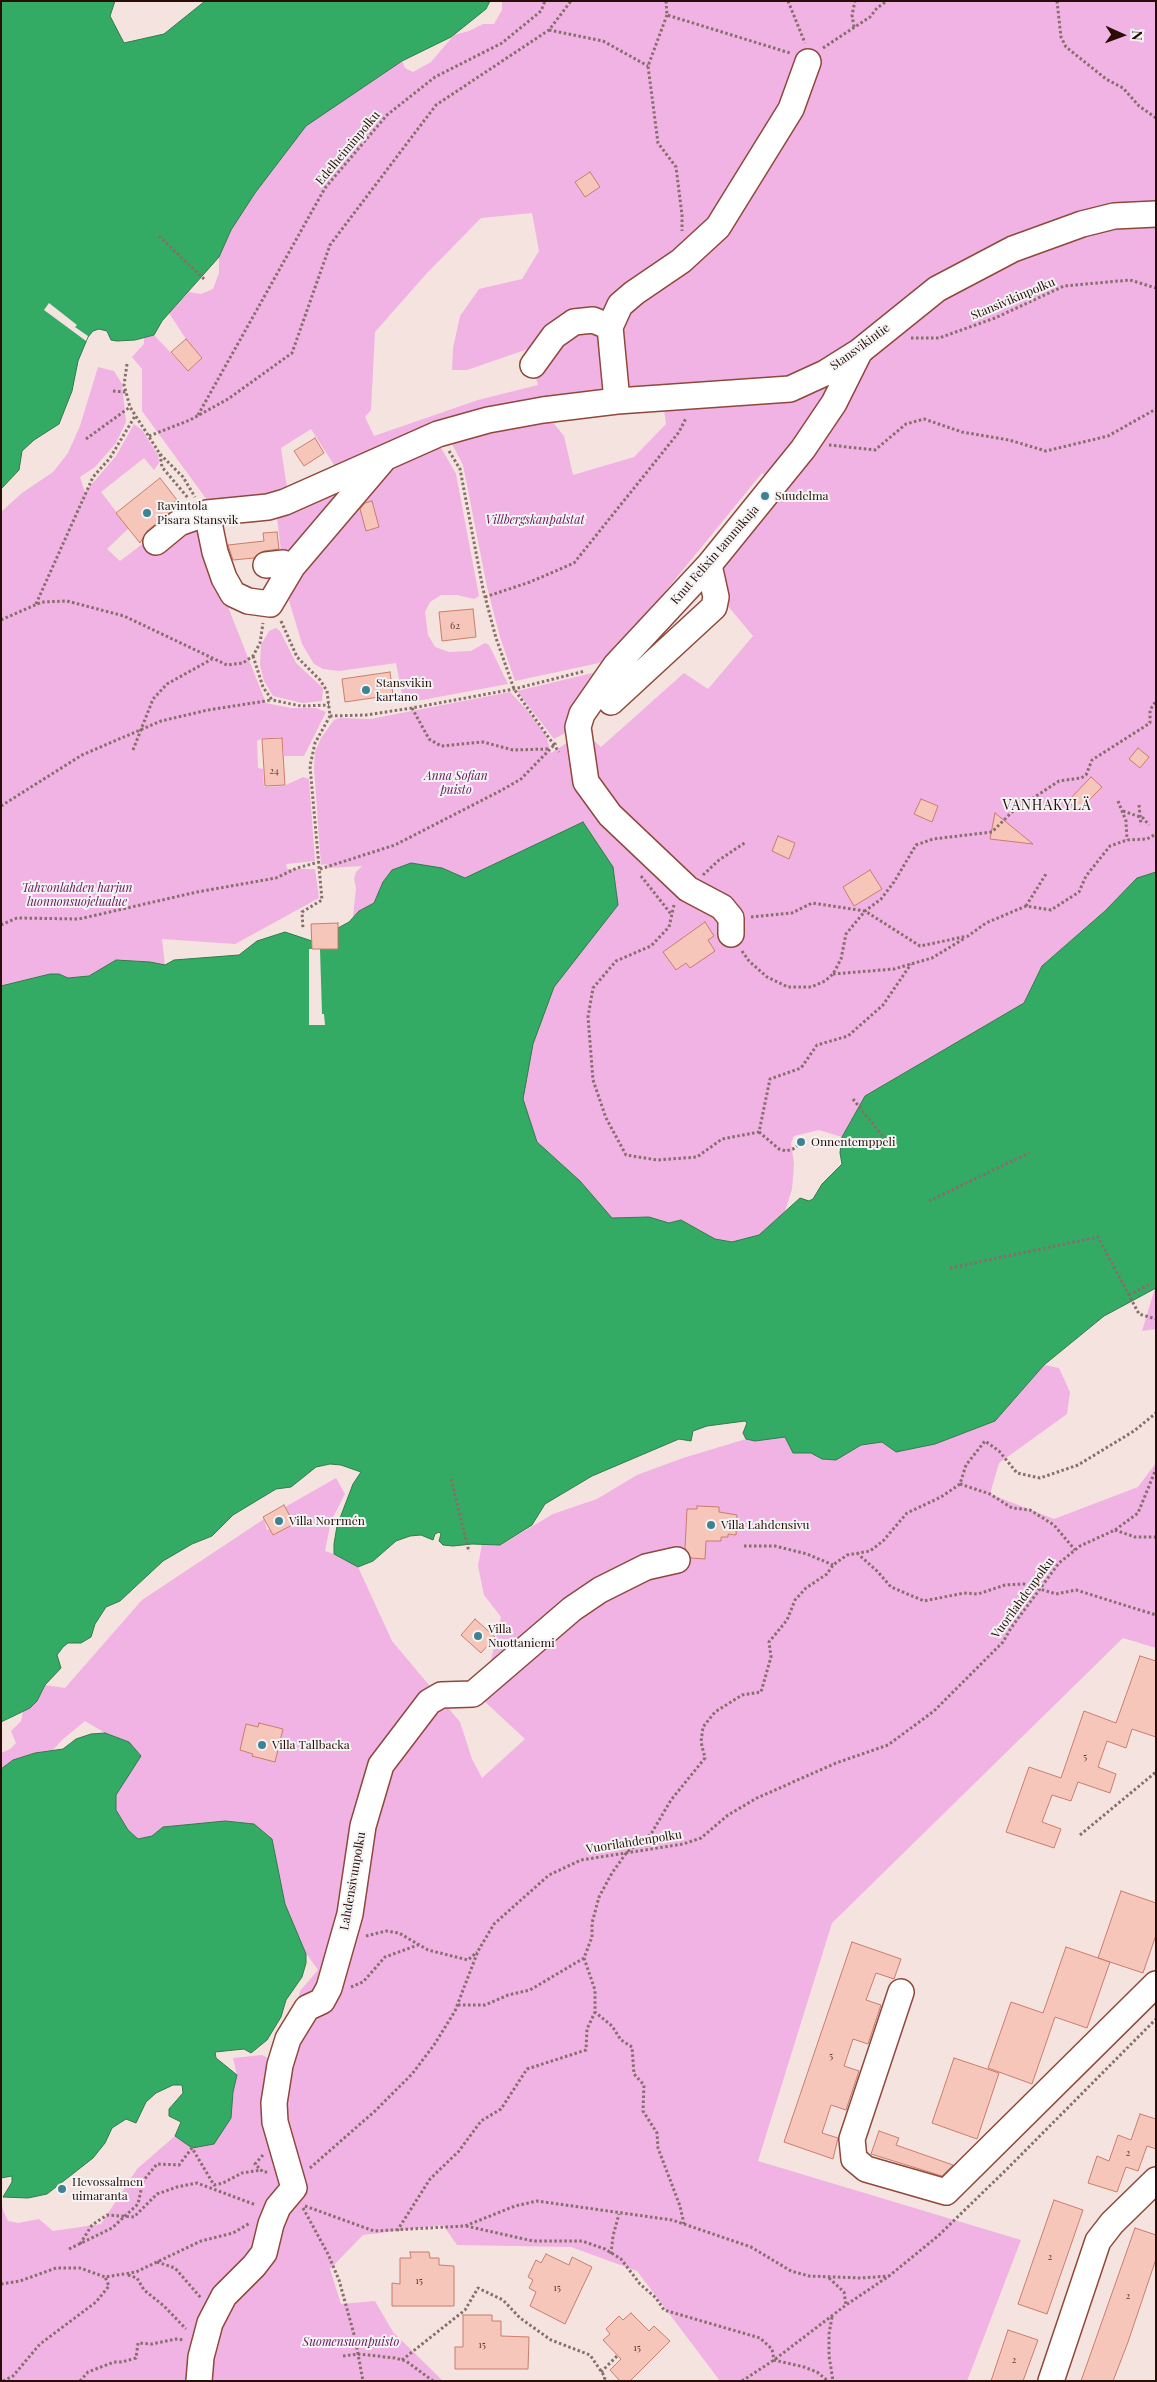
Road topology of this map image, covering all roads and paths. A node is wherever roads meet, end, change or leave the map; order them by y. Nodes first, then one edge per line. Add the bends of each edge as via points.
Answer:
1 (545, 1) edge
2 (571, 1) edge
3 (666, 1) edge
4 (788, 1) edge
5 (855, 1) edge
6 (887, 1) edge
7 (1057, 1) edge
8 (667, 15) junction
9 (854, 26) junction
10 (549, 30) junction
11 (808, 62) junction
12 (648, 66) junction
13 (1156, 118) edge
14 (1156, 214) edge
15 (159, 236) dead end
16 (681, 261) junction
17 (204, 279) dead end
18 (1156, 288) edge
19 (610, 327) junction
20 (869, 344) junction
21 (127, 364) dead end
22 (533, 365) dead end
23 (113, 391) dead end
24 (126, 392) junction
25 (698, 396) junction
26 (617, 401) junction
27 (130, 407) junction
28 (1156, 409) edge
29 (135, 416) junction
30 (197, 417) junction
31 (438, 434) junction
32 (149, 436) junction
33 (86, 439) dead end
34 (806, 443) junction
35 (160, 454) junction
36 (387, 455) junction
37 (205, 511) junction
38 (156, 542) dead end
39 (709, 566) junction
40 (485, 596) junction
41 (270, 604) junction
42 (35, 605) junction
43 (1, 620) edge
44 (254, 656) junction
45 (213, 659) junction
46 (616, 665) junction
47 (514, 689) junction
48 (601, 690) junction
49 (272, 700) junction
50 (1156, 701) edge
51 (329, 705) junction
52 (412, 708) junction
53 (330, 716) junction
54 (139, 730) junction
55 (555, 744) dead end
56 (133, 750) dead end
57 (1118, 801) dead end
58 (1139, 805) dead end
59 (1, 806) edge
60 (1123, 811) junction
61 (1141, 817) junction
62 (1141, 825) dead end
63 (1149, 825) dead end
64 (1156, 834) edge
65 (1127, 840) junction
66 (746, 842) dead end
67 (319, 862) junction
68 (320, 869) junction
69 (1046, 874) dead end
70 (688, 889) junction
71 (1026, 906) junction
72 (865, 911) junction
73 (1, 925) edge
74 (731, 926) junction
75 (303, 930) dead end
76 (968, 936) junction
77 (912, 964) junction
78 (833, 974) junction
79 (853, 1099) dead end
80 (759, 1132) junction
81 (888, 1143) dead end
82 (797, 1146) dead end
83 (1029, 1152) dead end
84 (928, 1201) dead end
85 (950, 1268) dead end
86 (1152, 1283) dead end
87 (1129, 1295) junction
88 (1156, 1318) edge
89 (1156, 1413) edge
90 (1156, 1469) edge
91 (451, 1479) dead end
92 (960, 1484) junction
93 (1115, 1530) junction
94 (1156, 1537) edge
95 (744, 1546) dead end
96 (1075, 1550) junction
97 (469, 1552) dead end
98 (857, 1553) junction
99 (677, 1560) dead end
100 (833, 1565) junction
101 (1041, 1590) junction
102 (1156, 1615) edge
103 (1156, 1772) edge
104 (1080, 1834) dead end
105 (626, 1852) junction
106 (344, 1936) junction
107 (419, 1945) junction
108 (478, 1951) junction
109 (584, 1958) junction
110 (1156, 1984) edge
111 (901, 1992) dead end
112 (325, 1995) junction
113 (458, 2004) junction
114 (595, 2012) junction
115 (260, 2170) dead end
116 (1156, 2180) edge
117 (294, 2188) junction
118 (262, 2208) dead end
119 (619, 2214) junction
120 (125, 2217) junction
121 (259, 2218) dead end
122 (684, 2224) junction
123 (465, 2226) junction
124 (397, 2231) junction
125 (79, 2244) junction
126 (69, 2249) dead end
127 (611, 2254) junction
128 (157, 2262) junction
129 (127, 2274) junction
130 (105, 2276) junction
131 (889, 2276) dead end
132 (828, 2278) junction
133 (1, 2284) edge
134 (846, 2305) dead end
135 (215, 2313) junction
136 (832, 2317) dead end
137 (200, 2343) junction
138 (359, 2354) junction
139 (618, 2355) dead end
140 (343, 2356) dead end
141 (402, 2360) junction
142 (601, 2372) junction
143 (3, 2381) edge
144 (80, 2381) edge
145 (199, 2381) edge
146 (363, 2381) edge
147 (433, 2381) edge
148 (604, 2381) edge
149 (828, 2381) edge
150 (833, 2381) edge
151 (1051, 2381) edge

1 - 30 path, Edelheiminpolku via 541,11 502,44 435,77 386,115 325,188
2 - 10 path
3 - 8 path
4 - 11 path via 807,47
5 - 9 path
6 - 9 path
7 - 13 path via 1061,37 1066,47 1106,79 1123,88 1139,106
8 - 11 path via 782,49
8 - 12 path
9 - 11 path
10 - 12 path via 603,40
10 - 30 path via 436,105 330,244 292,353
11 - 16 lane via 791,109 718,227
12 - 16 path via 658,143 676,167 682,215
14 - 20 lane, Stansvikintie via 1114,216 1013,249 937,289
15 - 17 path
16 - 19 lane via 620,305
18 - 20 path, Stansivikinpolku via 1130,280 1064,286 995,318 939,338
19 - 22 lane via 593,320 574,322 554,336
19 - 26 lane
20 - 25 lane, Stansvikintie via 825,373 790,389
20 - 34 lane, Knut Felixin tammikuja
21 - 24 path
23 - 24 path
24 - 27 path
25 - 26 lane, Stansvikintie
25 - 40 path via 678,432 574,563 530,582
26 - 31 lane, Stansvikintie via 542,410
27 - 29 path
27 - 33 path
28 - 34 path via 1108,436 1046,450 962,432 924,419 906,424 875,450
29 - 32 path
29 - 42 path via 110,458 92,477
30 - 32 path
31 - 36 lane, Stansvikintie
31 - 40 path via 460,469
32 - 35 path
34 - 39 lane, Knut Felixin tammikuja
35 - 37 path via 183,477
35 - 37 path via 162,467 189,500
36 - 37 lane, Stansvikintie via 285,502 268,507
36 - 41 lane via 281,560
37 - 38 lane, Stansvikintie via 179,523
37 - 41 lane via 215,552 233,594 248,601
39 - 46 lane, Knut Felixin tammikuja
39 - 48 lane via 716,597 714,607 611,702
40 - 47 path
41 - 44 path
41 - 51 path via 285,627 297,657 327,691
42 - 43 path
42 - 45 path via 67,601 124,616
44 - 45 path via 243,663 227,665
44 - 49 path via 263,686
45 - 54 path via 167,684 153,699
46 - 47 path
46 - 48 lane, Knut Felixin tammikuja
47 - 52 path
47 - 55 path
48 - 70 lane, Knut Felixin tammikuja via 582,714 578,727 586,782 610,815
49 - 51 path via 301,706
49 - 54 path via 208,710 161,721
50 - 72 path via 1150,710 1150,723 1092,760 1086,775 1059,781 1012,812 992,832 933,839 916,846 881,899
51 - 53 path
52 - 53 path via 366,715
52 - 68 path via 429,739 441,746 483,742 513,750 548,749 521,779 500,791 395,845
53 - 67 path via 315,743 310,766
54 - 56 path
54 - 59 path via 82,754
57 - 60 path
58 - 61 path
60 - 61 path
60 - 65 path
61 - 62 path
61 - 63 path
64 - 65 path via 1147,839
65 - 71 path via 1110,846 1071,899 1051,910
66 - 70 path via 719,860
67 - 68 path
67 - 73 path via 276,878 79,919 17,918
68 - 75 path via 322,900 302,912
69 - 71 path
70 - 74 lane via 722,907
70 - 80 path via 672,907 669,927 651,946 616,960 593,988 588,1017 593,1080 606,1118 626,1155 657,1160 697,1156 722,1139
71 - 76 path via 986,923
72 - 74 path via 812,903 792,913
72 - 76 path via 920,946
72 - 78 path via 846,934 841,959
74 - 78 path via 749,960 767,977 788,986 811,987
76 - 77 path via 932,958
77 - 78 path via 894,969
77 - 80 path via 883,1004 848,1036 817,1045 802,1068 770,1079
79 - 81 path
80 - 82 path via 779,1149 786,1151
83 - 84 path
85 - 87 path via 1098,1237
86 - 87 path
87 - 88 path via 1139,1314
89 - 92 path via 1134,1431 1078,1466 1040,1478 1017,1473 999,1450 985,1441 966,1465
90 - 93 path, Vuorilahdenpolku via 1138,1513
91 - 97 path
92 - 96 path via 990,1494 1012,1508 1030,1510 1054,1524
92 - 98 path via 907,1513 883,1541 870,1550
93 - 94 path via 1135,1537
93 - 96 path, Vuorilahdenpolku
95 - 100 path via 775,1546
96 - 101 path, Vuorilahdenpolku via 1059,1563
98 - 100 path via 847,1555
98 - 101 path via 891,1587 924,1601 978,1594 1006,1585 1024,1584
99 - 106 lane, Lahdensivunpolku via 646,1567 600,1590 572,1609 473,1694 441,1695 429,1702 381,1764 363,1826
100 - 105 path via 827,1574 795,1600 787,1620 768,1642 771,1657 761,1692 742,1695 714,1712 703,1727 704,1758 670,1800 651,1834
101 - 102 path via 1056,1594 1076,1590
101 - 105 path, Vuorilahdenpolku via 1004,1642 960,1687 888,1745 836,1763 757,1798 728,1815 700,1838 683,1844
103 - 104 path
105 - 108 path, Vuorilahdenpolku via 581,1860 549,1875 494,1924
105 - 109 path via 599,1897 592,1937
106 - 107 path via 361,1938 386,1930 399,1933
106 - 112 lane, Lahdensivunpolku
107 - 108 path via 468,1960
107 - 112 path via 385,1957 363,1982
108 - 113 path, Vuorilahdenpolku
109 - 113 path via 530,1990 485,2005
109 - 114 path via 595,1990
110 - 111 lane via 946,2192 874,2172 854,2159 852,2139
112 - 117 lane via 307,2008 288,2039 280,2065 274,2103 275,2122
113 - 117 path, Vuorilahdenpolku via 412,2074 375,2111 315,2162
114 - 122 path via 632,2047 634,2074 644,2085 643,2111 657,2133 658,2148
114 - 124 path via 587,2030 586,2050 527,2069 501,2109 481,2121 459,2151 430,2179
115 - 120 path via 214,2184 192,2148 179,2166 157,2164 143,2182 138,2204
116 - 151 lane via 1098,2241
117 - 135 lane via 278,2207 264,2253 224,2296
118 - 120 path via 197,2183 157,2194 134,2218
119 - 122 path
119 - 123 path via 537,2201
119 - 127 path
120 - 125 path via 112,2228
120 - 125 path via 107,2215 92,2225
121 - 128 path via 233,2233 201,2241
122 - 132 path via 751,2247 791,2271
123 - 124 path
123 - 127 path via 532,2241 582,2241
124 - 138 path via 374,2231 302,2205 339,2280
125 - 126 path
127 - 149 path via 621,2259 664,2310 760,2338 772,2349 774,2360 817,2372
128 - 129 path
128 - 135 path via 175,2268
129 - 130 path
129 - 137 path via 137,2278 144,2290
130 - 133 path via 80,2268 56,2268
130 - 143 path via 109,2286 96,2302 40,2344 13,2376
131 - 132 path
132 - 134 path via 844,2292
135 - 137 lane
136 - 150 path via 829,2356
137 - 144 path via 176,2339 152,2344 138,2342 136,2358 88,2372
137 - 145 lane
138 - 140 path
138 - 141 path
138 - 146 path
139 - 142 path
141 - 142 path via 465,2310 478,2288 503,2300 520,2318 551,2340 590,2355
141 - 147 path
142 - 148 path

